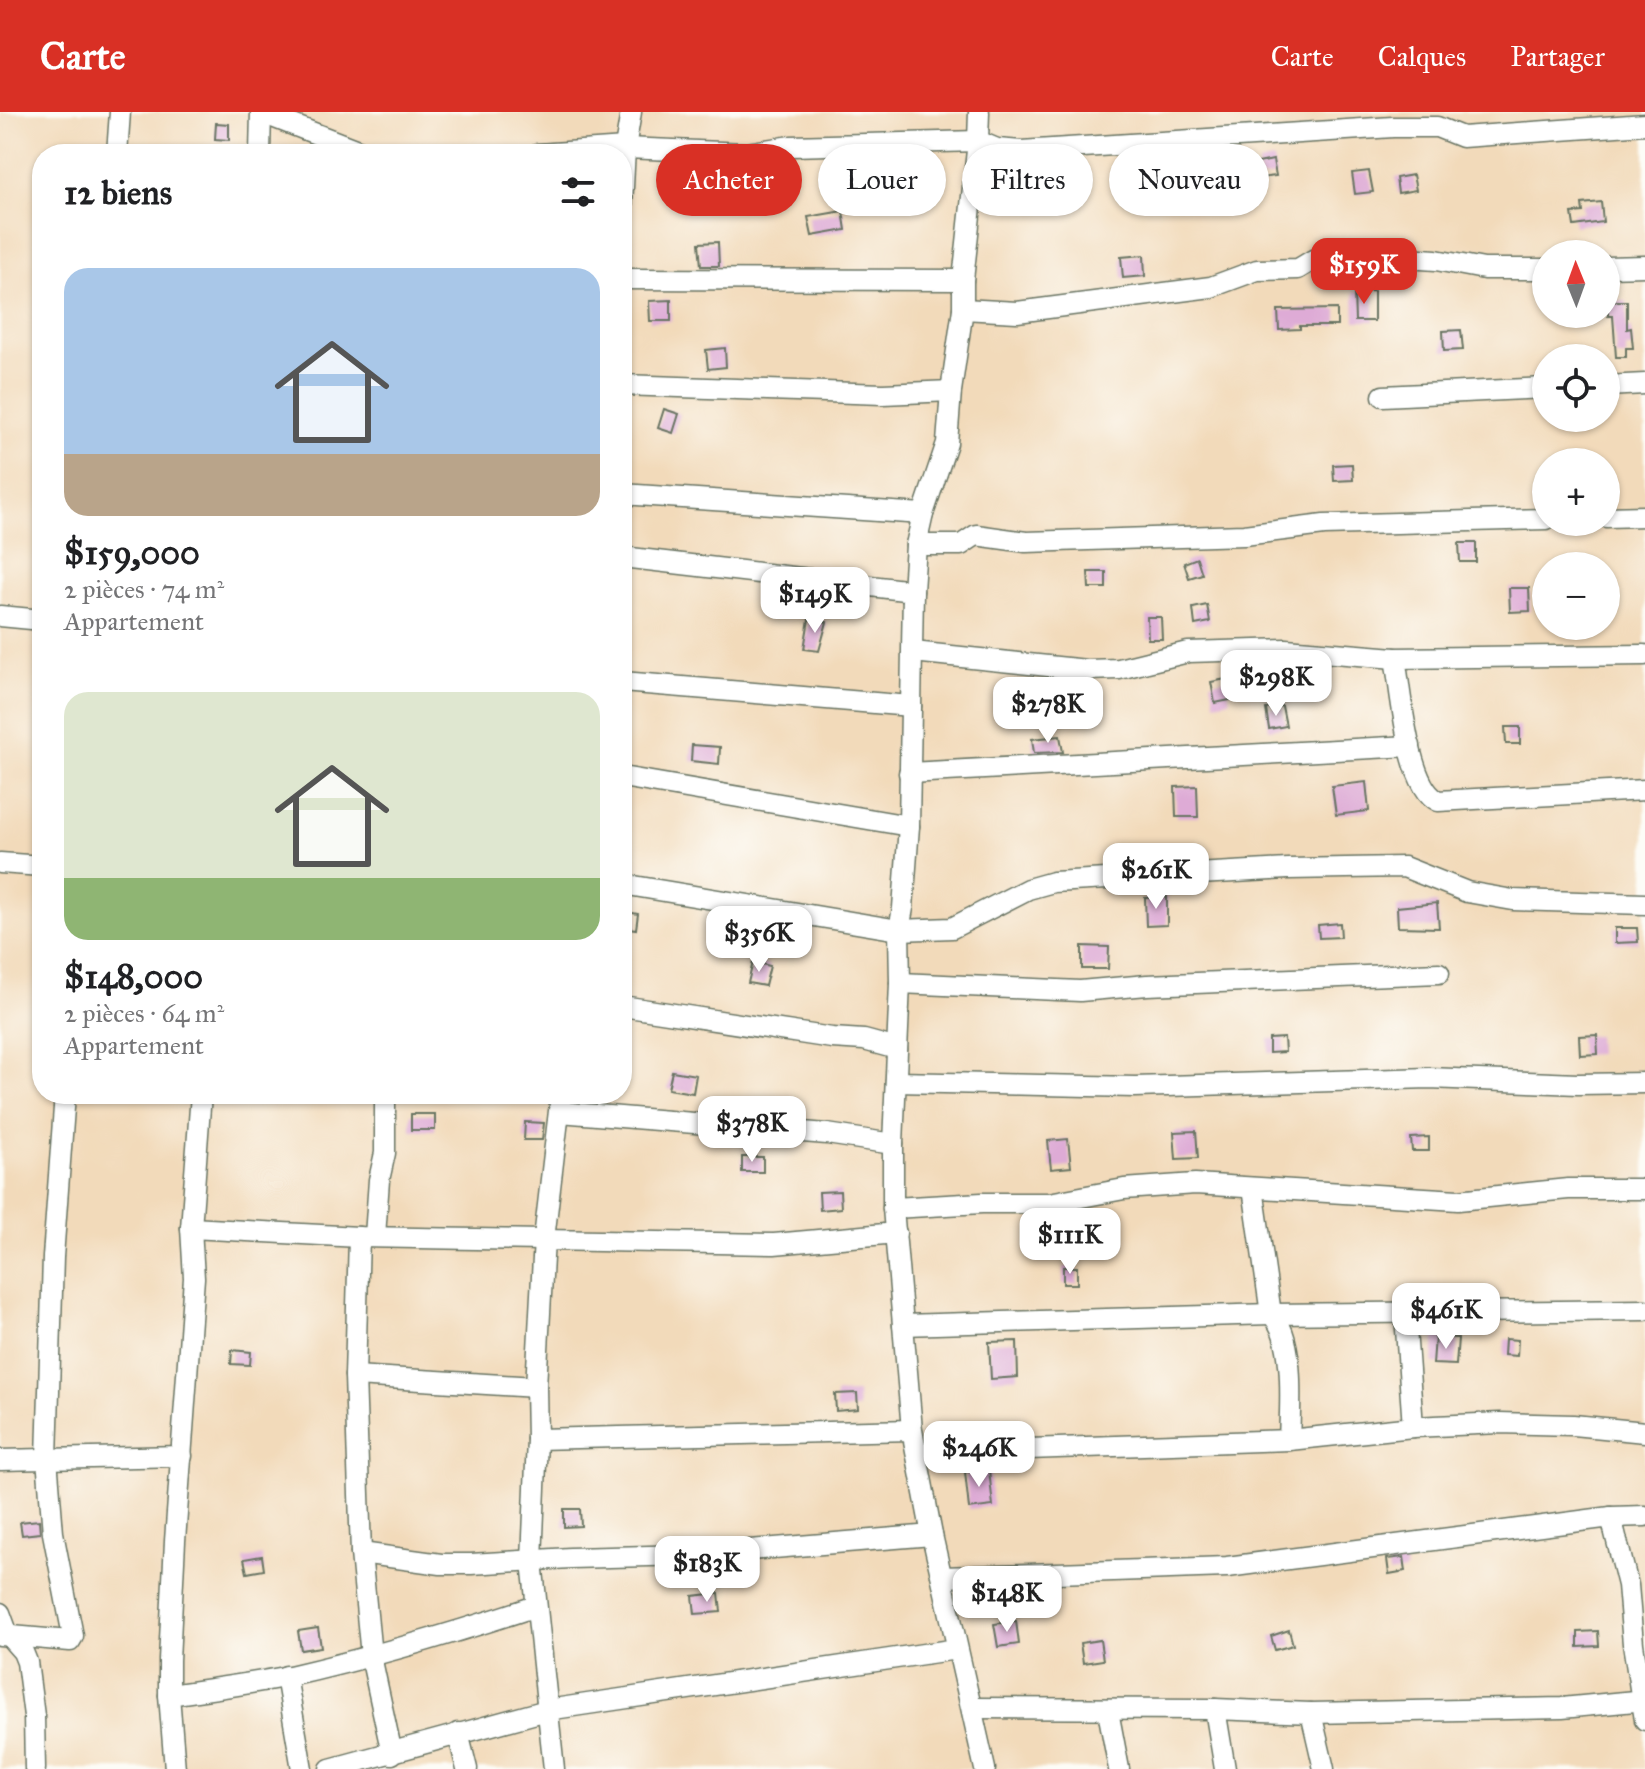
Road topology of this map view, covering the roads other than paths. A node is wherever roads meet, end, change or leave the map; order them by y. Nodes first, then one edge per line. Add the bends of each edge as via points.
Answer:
1 (120, 112) edge
2 (631, 112) edge
3 (979, 112) edge
4 (261, 113) edge
5 (1402, 120) edge
6 (1645, 124) edge
7 (978, 141) junction
8 (118, 144) edge
9 (260, 144) edge
10 (342, 144) edge
11 (626, 144) edge
12 (632, 148) edge
13 (1645, 266) edge
14 (1620, 267) edge
15 (1532, 269) edge
16 (632, 279) edge
17 (963, 280) junction
18 (963, 309) junction
19 (1645, 384) edge
20 (632, 385) edge
21 (1620, 385) edge
22 (1532, 389) edge
23 (951, 391) junction
24 (1383, 396) dead end
25 (632, 495) edge
26 (923, 514) junction
27 (1645, 516) edge
28 (1620, 517) edge
29 (1532, 519) edge
30 (916, 545) junction
31 (632, 558) edge
32 (913, 591) junction
33 (0, 616) edge
34 (32, 619) edge
35 (913, 652) junction
36 (1645, 655) edge
37 (1395, 658) junction
38 (632, 683) edge
39 (911, 706) junction
40 (1410, 746) junction
41 (909, 773) junction
42 (632, 779) edge
43 (1645, 790) edge
44 (909, 826) junction
45 (0, 863) edge
46 (32, 865) edge
47 (632, 886) edge
48 (1645, 904) edge
49 (899, 930) junction
50 (1439, 973) dead end
51 (900, 983) junction
52 (632, 1008) edge
53 (897, 1049) junction
54 (896, 1082) junction
55 (1645, 1083) edge
56 (64, 1104) edge
57 (200, 1104) edge
58 (385, 1104) edge
59 (560, 1104) edge
60 (569, 1104) edge
61 (893, 1144) junction
62 (1253, 1188) junction
63 (1645, 1189) edge
64 (893, 1208) junction
65 (191, 1228) junction
66 (896, 1233) junction
67 (367, 1236) junction
68 (544, 1239) junction
69 (1645, 1310) edge
70 (1271, 1314) junction
71 (1405, 1315) junction
72 (903, 1325) junction
73 (355, 1376) junction
74 (536, 1387) junction
75 (1413, 1427) junction
76 (912, 1430) junction
77 (1645, 1432) edge
78 (537, 1439) junction
79 (1289, 1440) junction
80 (917, 1453) junction
81 (182, 1456) junction
82 (47, 1458) junction
83 (0, 1460) edge
84 (1645, 1516) edge
85 (1611, 1517) junction
86 (932, 1535) junction
87 (361, 1553) junction
88 (532, 1561) junction
89 (943, 1577) junction
90 (1636, 1585) edge
91 (536, 1606) junction
92 (0, 1613) edge
93 (4, 1635) edge
94 (957, 1649) junction
95 (371, 1656) junction
96 (286, 1676) junction
97 (169, 1695) junction
98 (1644, 1707) edge
99 (972, 1708) junction
100 (1215, 1709) junction
101 (547, 1710) junction
102 (1108, 1711) junction
103 (1311, 1713) junction
104 (458, 1733) junction
105 (392, 1754) junction
106 (35, 1769) edge
107 (175, 1769) edge
108 (302, 1769) edge
109 (330, 1769) edge
110 (467, 1769) edge
111 (554, 1769) edge
112 (985, 1769) edge
113 (1119, 1769) edge
114 (1225, 1769) edge
115 (1324, 1769) edge

1 - 8 street
2 - 11 street
3 - 7 street
4 - 9 street
4 - 10 street
5 - 6 street via 1462,137
5 - 7 street via 1021,151
7 - 12 street via 791,146 746,153
7 - 17 street
13 - 14 street
15 - 18 street via 1484,269 1377,256 1313,260 1298,269 1257,270 1211,287 1017,312
16 - 17 street
17 - 18 street
18 - 23 street
19 - 21 street
20 - 23 street via 883,394
22 - 24 street
23 - 26 street via 947,443
25 - 26 street
26 - 30 street
27 - 28 street
29 - 30 street via 1026,542 976,535 961,545
30 - 32 street
31 - 32 street
32 - 35 street
33 - 34 street
35 - 37 street via 1087,670 1119,669 1188,652 1307,648
35 - 39 street
36 - 37 street
37 - 40 street
38 - 39 street
39 - 41 street
40 - 41 street
40 - 43 street via 1423,786 1438,801
41 - 44 street
42 - 44 street
44 - 49 street
45 - 46 street
47 - 49 street
48 - 49 street via 1513,900 1467,892 1404,867 1288,869 1053,882 952,928
49 - 51 street
50 - 51 street via 1080,991
51 - 53 street
52 - 53 street
53 - 54 street
54 - 55 street via 1135,1087 1429,1078
54 - 61 street
56 - 82 street via 51,1284
57 - 65 street
58 - 67 street via 385,1153
59 - 68 street
60 - 61 street
61 - 64 street
62 - 63 street via 1458,1200 1568,1189
62 - 64 street via 1195,1184 1124,1189 1049,1203
62 - 70 street
64 - 66 street
65 - 67 street
65 - 81 street via 194,1278
66 - 68 street via 774,1244
66 - 72 street
67 - 68 street
67 - 73 street
68 - 74 street
69 - 71 street
70 - 71 street
70 - 72 street
70 - 79 street via 1280,1324 1286,1353
71 - 75 street
72 - 76 street
73 - 74 street
73 - 87 street
74 - 78 street
75 - 77 street via 1500,1423
75 - 79 street
76 - 78 street
76 - 80 street
78 - 88 street
79 - 80 street
80 - 86 street
81 - 82 street
81 - 97 street
82 - 83 street
82 - 93 street via 53,1533 73,1636 70,1641
84 - 85 street
85 - 89 street via 1227,1567
85 - 90 street
86 - 88 street via 689,1555
86 - 89 street
87 - 88 street via 441,1564
87 - 95 street
88 - 91 street
89 - 94 street
90 - 98 street via 1633,1644
91 - 95 street
91 - 101 street
92 - 93 street
93 - 106 street via 27,1662
94 - 99 street
94 - 101 street
95 - 96 street
95 - 105 street
96 - 97 street
96 - 108 street
97 - 107 street
98 - 103 street
99 - 102 street
99 - 112 street
100 - 102 street
100 - 103 street
100 - 114 street
101 - 104 street
101 - 111 street
102 - 113 street
103 - 115 street
104 - 105 street
104 - 110 street
105 - 109 street

